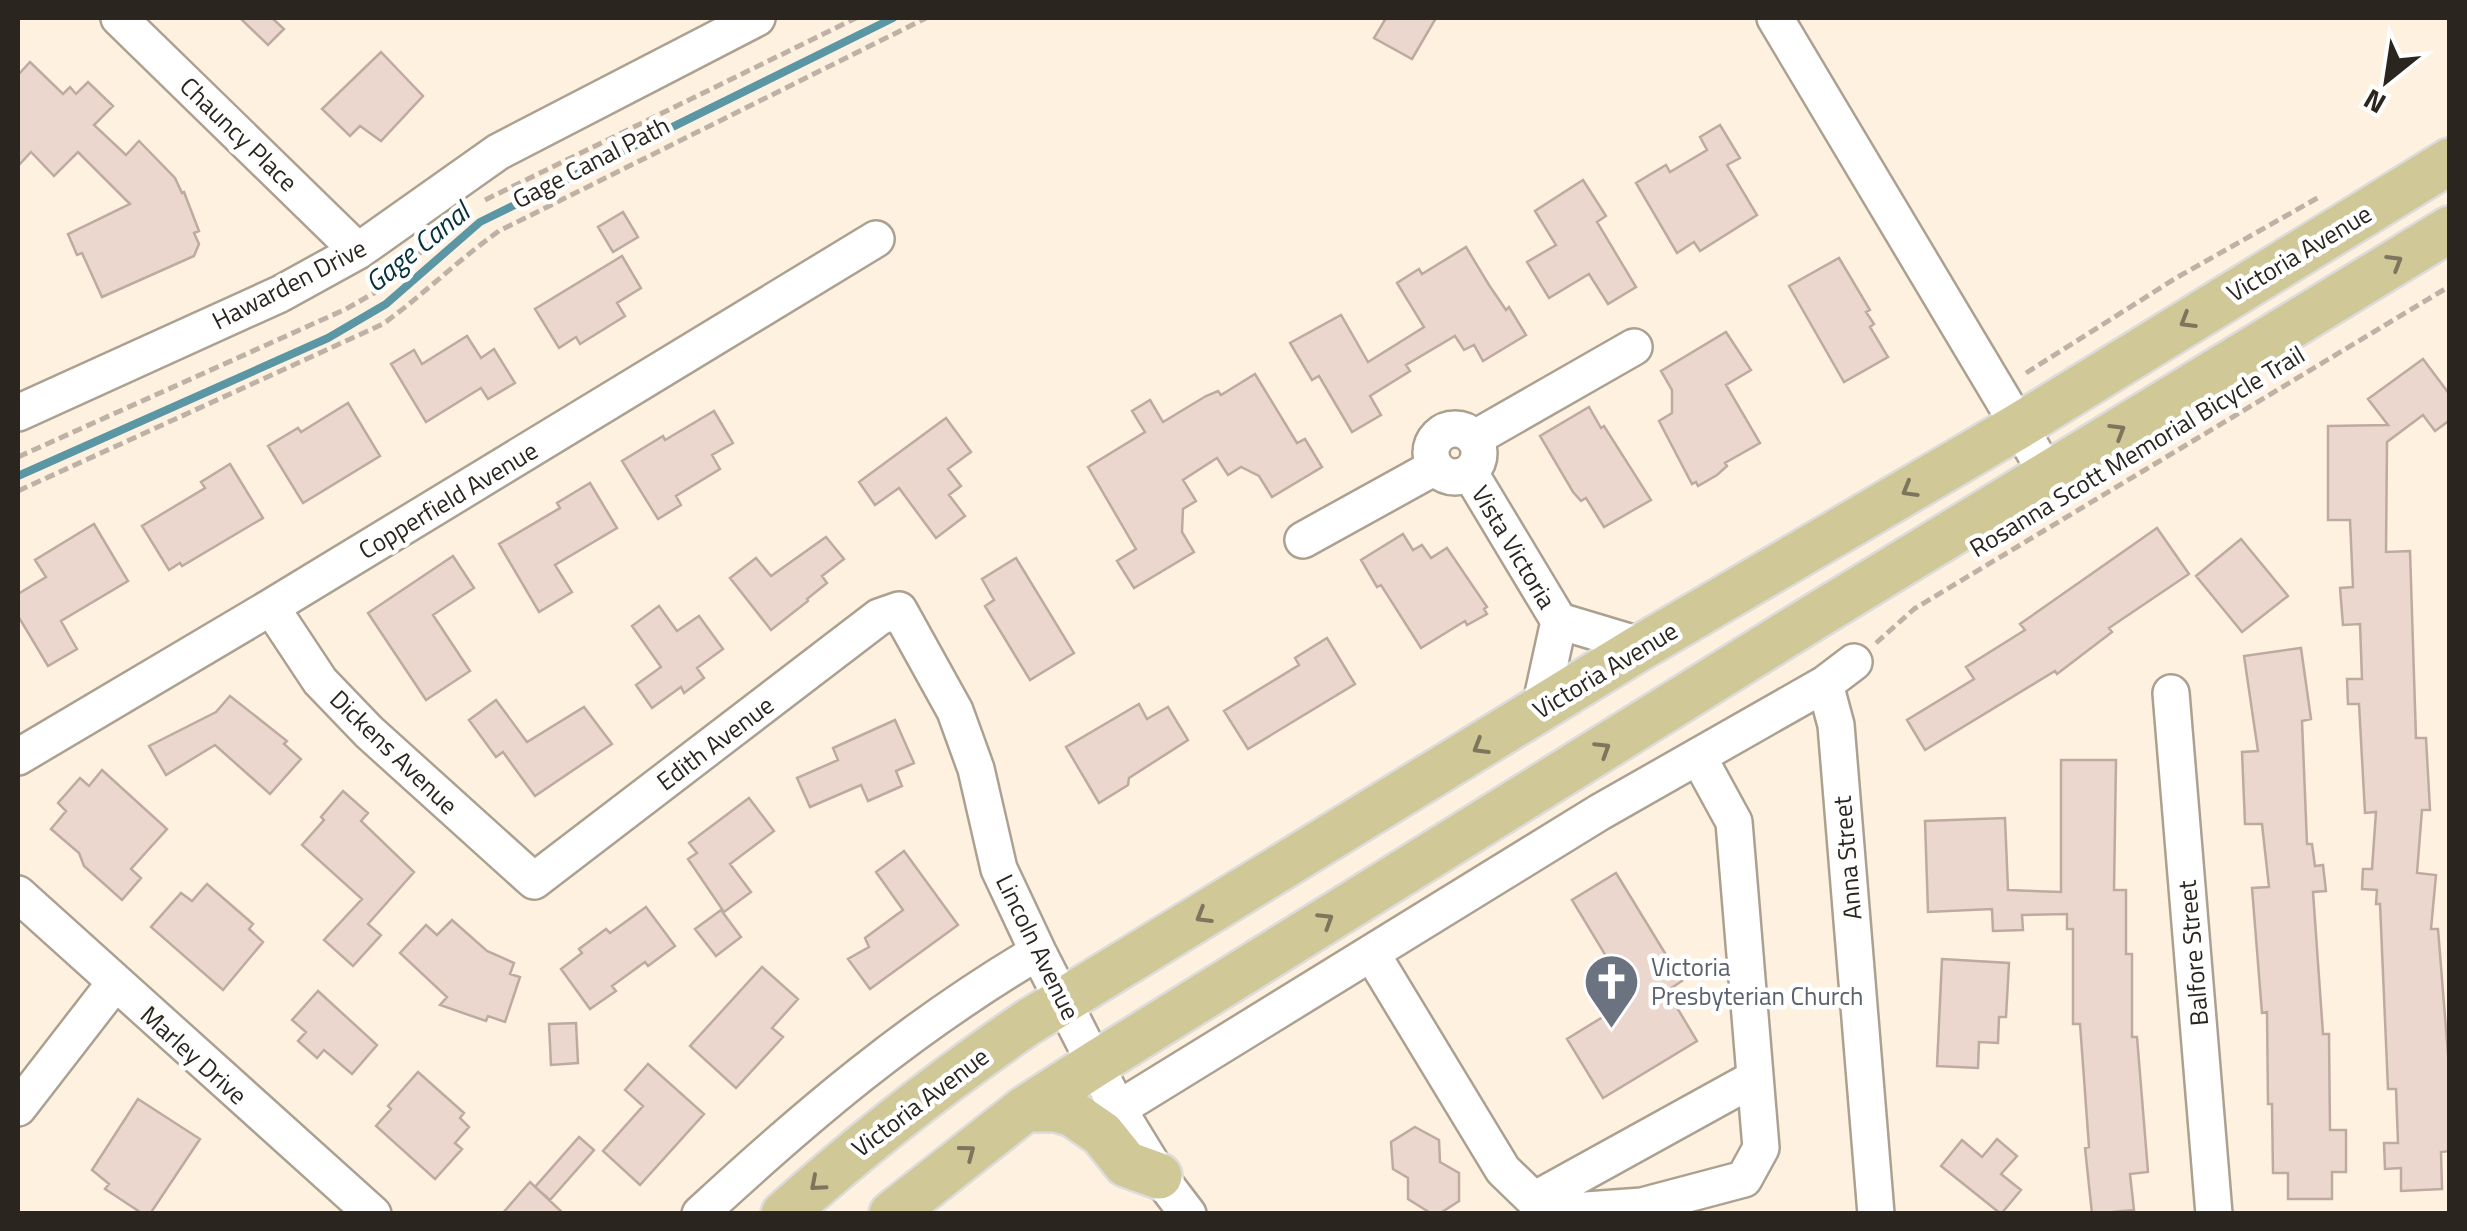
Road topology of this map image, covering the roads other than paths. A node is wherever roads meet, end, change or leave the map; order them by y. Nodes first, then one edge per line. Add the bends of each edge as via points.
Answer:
1 (119, 18) edge
2 (1775, 18) edge
3 (734, 22) edge
4 (2450, 161) edge
5 (2450, 229) edge
6 (876, 240) dead end
7 (358, 251) junction
8 (1634, 347) dead end
9 (18, 413) edge
10 (2017, 426) junction
11 (1475, 438) junction
12 (1435, 467) junction
13 (1470, 473) junction
14 (2048, 474) junction
15 (1303, 540) dead end
16 (271, 608) junction
17 (899, 610) joint
18 (1559, 620) junction
19 (1636, 650) junction
20 (1854, 662) road end
21 (1824, 684) junction
22 (2171, 693) dead end
23 (1546, 706) junction
24 (1698, 756) junction
25 (18, 757) edge
26 (534, 882) joint
27 (18, 894) edge
28 (1038, 952) junction
29 (1372, 954) junction
30 (114, 984) junction
31 (1063, 1001) junction
32 (1095, 1064) junction
33 (1755, 1078) junction
34 (18, 1108) edge
35 (1118, 1108) junction
36 (1025, 1109) junction
37 (1159, 1176) junction
38 (1534, 1200) junction
39 (1642, 1210) edge
40 (373, 1214) edge
41 (700, 1214) edge
42 (784, 1214) edge
43 (892, 1214) edge
44 (1188, 1214) edge
45 (1876, 1214) edge
46 (2214, 1214) edge

1 - 7 street, Chauncy Place
2 - 10 street
3 - 7 street, Hawarden Drive via 498,152
4 -> 10 main road, Victoria Avenue
14 -> 5 main road
6 - 16 street, Copperfield Avenue
7 - 9 street, Hawarden Drive via 280,294
8 - 11 street
10 - 14 street
10 -> 19 main road, Victoria Avenue
11 - 12 street via 1459,428 1440,432 1430,448
11 - 13 street via 1480,457
12 - 13 street via 1451,477
12 - 15 street
13 - 18 street, Vista Victoria
32 -> 14 main road
16 - 25 street, Copperfield Avenue
16 - 26 street, Dickens Avenue via 320,681 368,732
17 - 26 street, Edith Avenue via 879,617
17 - 28 street, Lincoln Avenue via 955,711 999,869
18 - 19 street, Vista Victoria
18 - 23 street, Vista Victoria
19 - 23 main road, Victoria Avenue
20 - 21 street
21 - 24 street
21 - 45 street, Anna Street via 1836,725
22 - 46 street, Balfore Street
23 -> 31 main road, Victoria Avenue
24 - 29 street
24 - 33 street via 1734,822
27 - 30 street, Marley Drive
28 - 31 street, Lincoln Avenue
28 - 41 street via 908,1035
29 - 35 street
29 - 38 street via 1504,1170
30 - 34 street
30 - 40 street, Marley Drive
31 - 32 street, Lincoln Avenue
31 -> 42 main road, Victoria Avenue via 944,1080
32 - 35 street, Lincoln Avenue
32 - 36 main road
33 - 38 street
33 - 39 street via 1761,1148 1744,1178
35 - 37 street, Lincoln Avenue
36 - 37 main road via 1072,1114 1102,1134 1126,1164
43 -> 36 main road
37 - 44 street, Lincoln Avenue
38 - 39 street via 1559,1212

